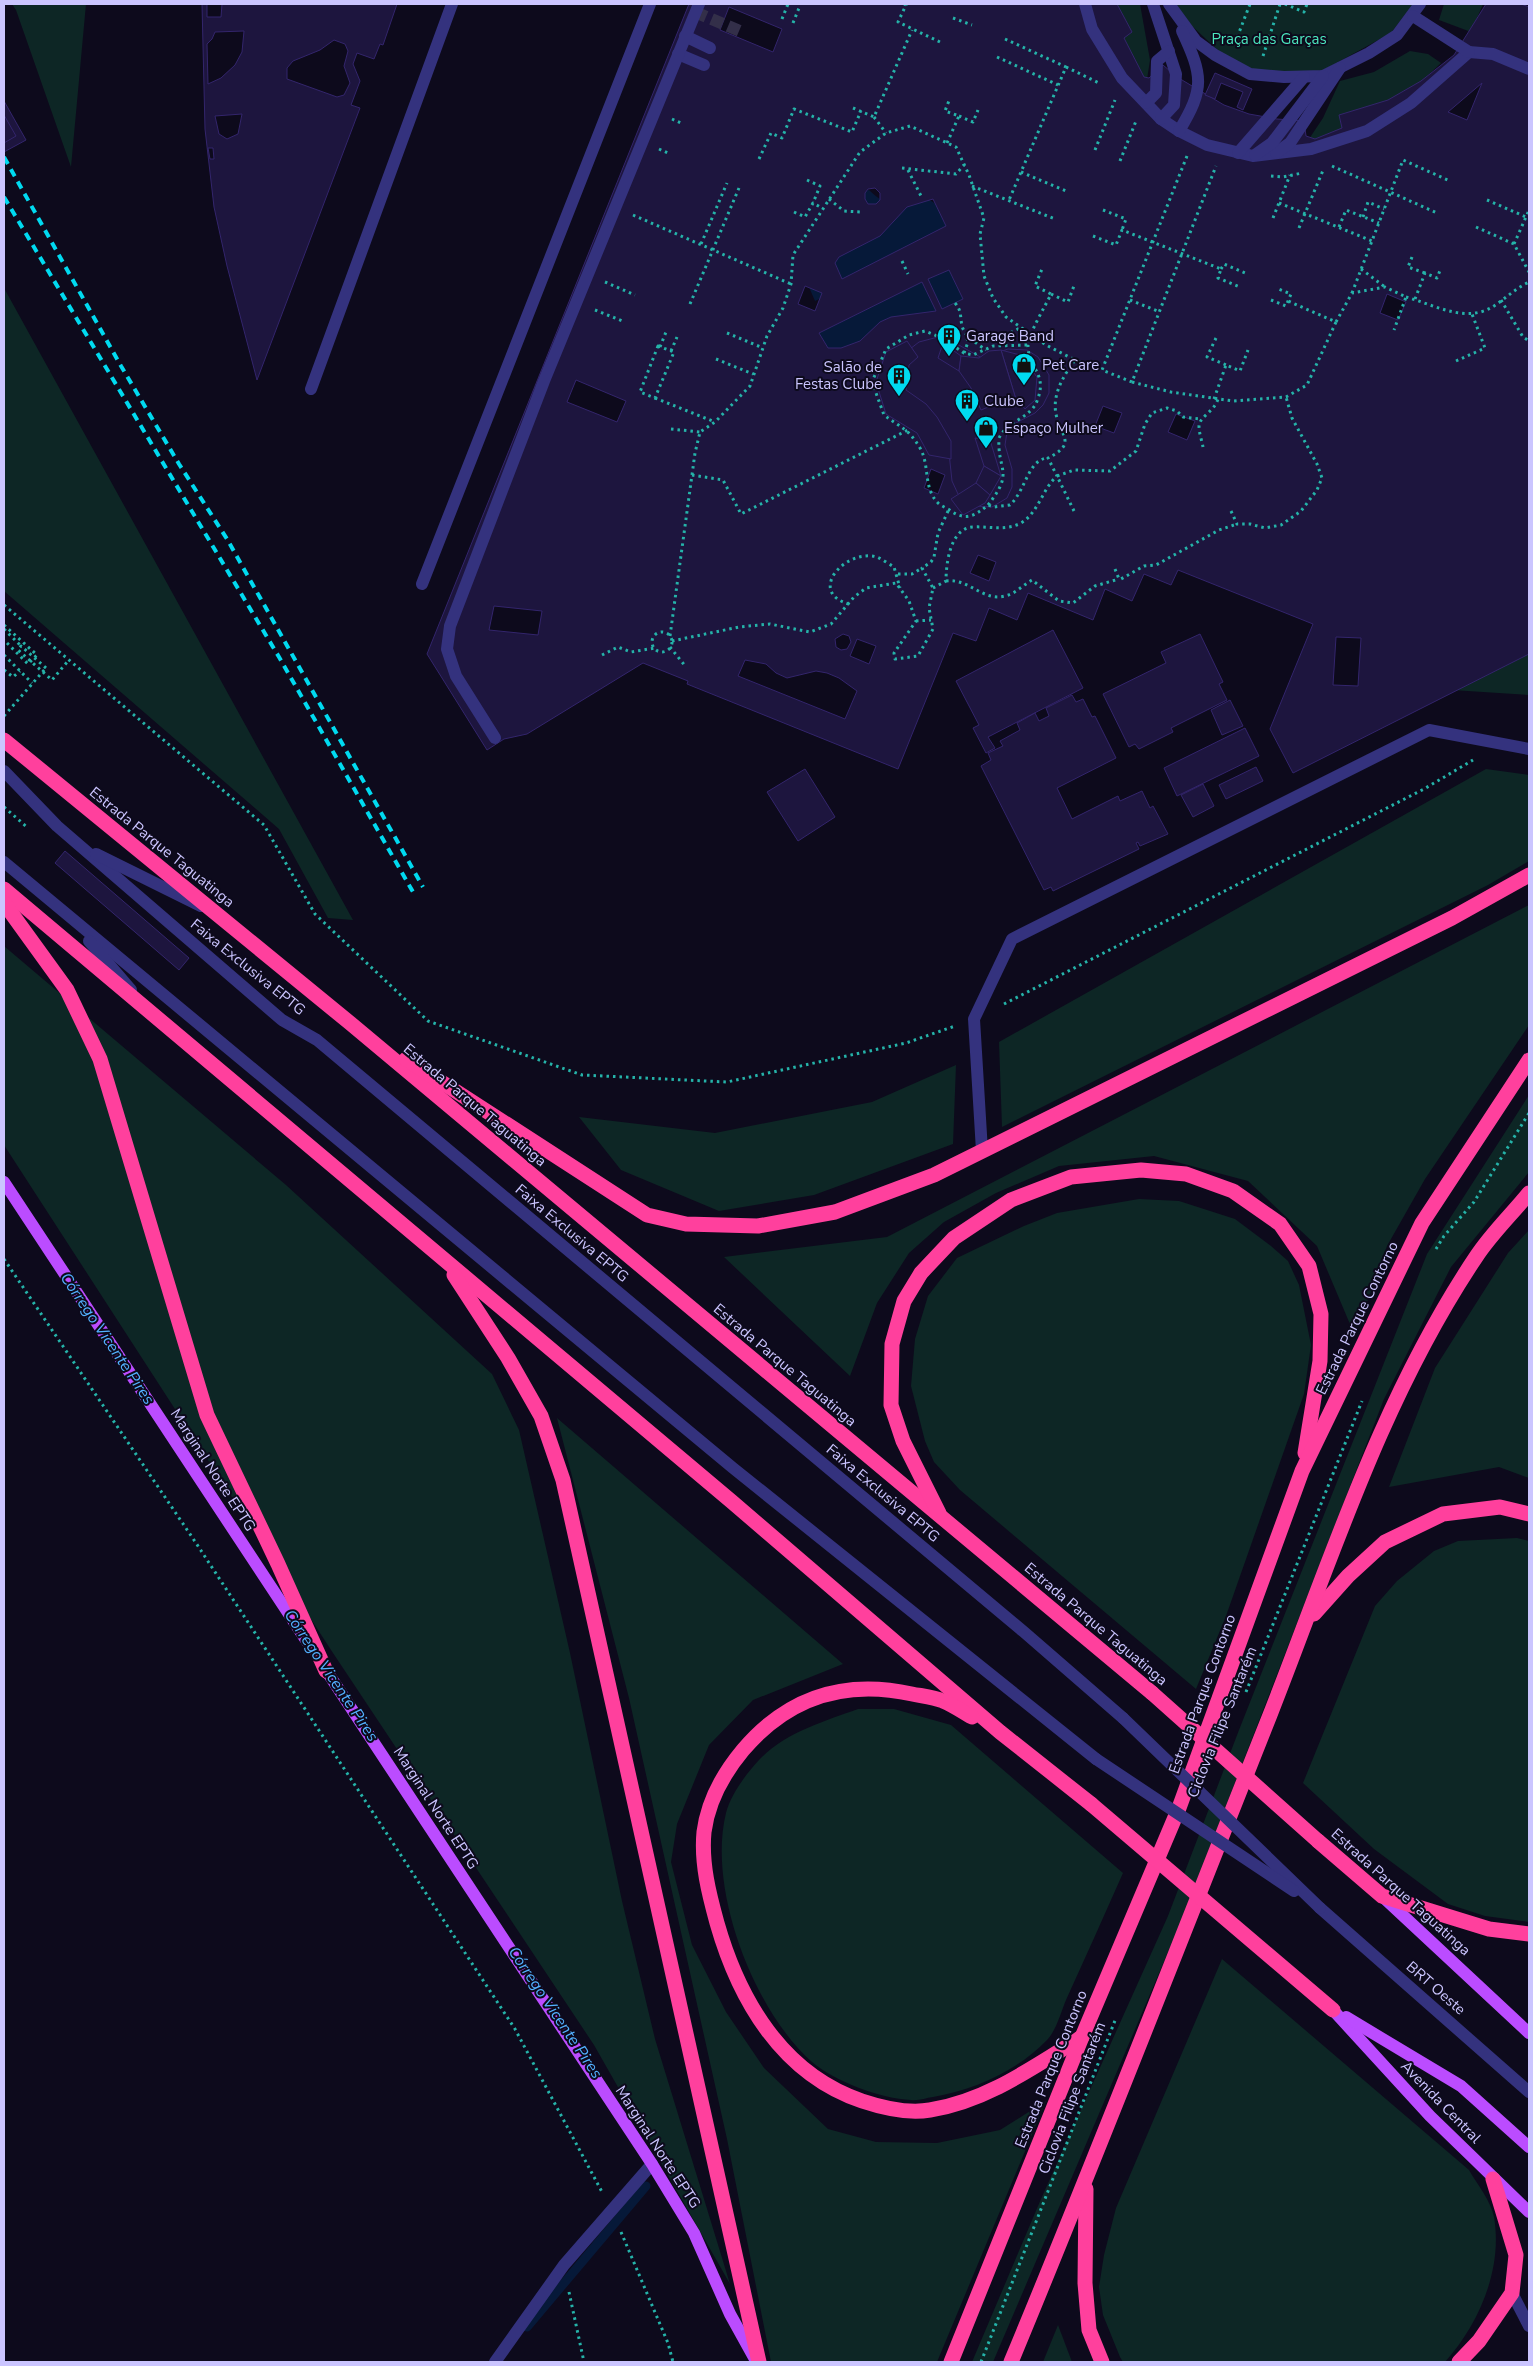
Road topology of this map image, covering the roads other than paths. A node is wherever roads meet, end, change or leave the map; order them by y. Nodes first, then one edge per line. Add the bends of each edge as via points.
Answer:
1 (452, 4) edge
2 (650, 4) edge
3 (699, 4) edge
4 (1085, 4) edge
5 (1154, 4) edge
6 (1169, 4) edge
7 (1420, 4) edge
8 (1413, 16) junction
9 (686, 36) junction
10 (710, 48) dead end
11 (1169, 51) junction
12 (1469, 52) junction
13 (678, 54) junction
14 (704, 65) dead end
15 (1342, 66) junction
16 (1529, 68) edge
17 (1323, 76) junction
18 (1304, 77) junction
19 (1146, 103) junction
20 (1162, 119) junction
21 (1179, 131) junction
22 (1238, 153) junction
23 (1276, 153) junction
24 (1253, 156) junction
25 (310, 389) dead end
26 (422, 584) dead end
27 (495, 738) dead end
28 (4, 740) edge
29 (1529, 750) edge
30 (4, 770) edge
31 (80, 846) junction
32 (4, 862) edge
33 (1529, 875) edge
34 (4, 889) edge
35 (4, 903) edge
36 (64, 912) junction
37 (217, 914) junction
38 (154, 1016) junction
39 (350, 1023) junction
40 (1529, 1060) edge
41 (982, 1151) junction
42 (4, 1182) edge
43 (1529, 1192) edge
44 (445, 1262) junction
45 (1302, 1471) junction
46 (1529, 1514) edge
47 (942, 1519) junction
48 (1306, 1623) junction
49 (326, 1671) junction
50 (1123, 1718) joint
51 (1000, 1732) junction
52 (1382, 1896) junction
53 (1320, 1908) junction
54 (1529, 1934) edge
55 (1333, 2010) junction
56 (1508, 2012) junction
57 (1529, 2024) edge
58 (1529, 2033) edge
59 (1082, 2037) junction
60 (1529, 2092) edge
61 (1529, 2147) edge
62 (652, 2164) junction
63 (1494, 2179) junction
64 (1086, 2180) junction
65 (1529, 2212) edge
66 (1512, 2293) junction
67 (1529, 2326) edge
68 (495, 2362) edge
69 (758, 2362) edge
70 (952, 2362) edge
71 (1011, 2362) edge
72 (1102, 2362) edge
73 (1459, 2362) edge

1 - 25 street
2 - 26 street
3 - 9 street
4 - 19 street via 1092,30 1122,78
5 - 11 street
6 - 18 street via 1196,41 1227,62 1250,74
6 - 21 street via 1197,62 1196,101
7 - 8 street
8 - 12 street
8 - 15 street via 1397,36
9 - 10 street
9 - 13 street
11 - 19 street via 1157,60 1156,93
11 - 20 street via 1176,74 1174,105
12 - 16 street via 1493,54
12 - 23 street via 1411,103 1367,131 1311,149
13 - 14 street
13 - 27 street via 544,381 450,626 447,649 456,676
15 - 17 street
15 - 23 street via 1290,143
17 - 18 street
17 - 24 street via 1272,143
18 - 22 street
19 - 20 street
20 - 21 street
21 - 22 street
22 - 24 street
23 - 24 street
28 - 37 highway, Estrada Parque Taguatinga
29 - 41 street via 1429,730 1012,939 974,1020
30 - 31 street, Faixa Exclusiva EPTG
31 - 37 street
31 - 50 street, Faixa Exclusiva EPTG via 282,1020 317,1040
32 - 36 street
33 - 41 highway via 1452,918
34 - 38 highway
35 - 49 highway via 67,990 100,1059 207,1415
36 - 38 street
36 - 53 street, BRT Oeste, bridge via 725,1462 1096,1759
37 - 39 highway, Estrada Parque Taguatinga
38 - 44 highway
39 - 41 highway via 647,1215 686,1224 758,1226 835,1212 934,1175
39 - 47 highway, Estrada Parque Taguatinga
40 - 45 highway, Estrada Parque Contorno via 1422,1223
42 - 49 main road, Marginal Norte EPTG
43 - 48 highway via 1477,1255 1417,1357 1375,1443
44 - 51 highway
44 - 69 highway via 508,1358 541,1416 563,1480
45 - 47 highway via 1320,1361 1321,1314 1309,1266 1280,1224 1233,1191 1186,1174 1141,1170 1071,1177 1010,1200 954,1238 921,1273 904,1301 892,1344 891,1405 903,1441
45 - 59 highway, Estrada Parque Contorno via 1179,1808
46 - 48 highway via 1500,1507 1443,1514 1385,1542 1348,1576
47 - 52 highway, Estrada Parque Taguatinga, bridge via 1152,1693
48 - 64 highway
49 - 62 main road, Marginal Norte EPTG
50 - 53 street, BRT Oeste, bridge
51 - 55 highway, bridge via 1091,1804
51 - 59 highway via 942,1701 891,1689 843,1689 798,1704 756,1735 724,1772 711,1803 704,1832 706,1886 722,1939 749,2004 776,2044 810,2076 846,2096 886,2109 928,2110 968,2100 1010,2082
52 - 54 highway via 1490,1929
52 - 56 main road, Estrada Parque Taguatinga
53 - 60 street, BRT Oeste
55 - 61 main road via 1461,2086
55 - 63 main road, Avenida Central via 1430,2116
56 - 57 main road
56 - 58 main road, Estrada Parque Taguatinga
59 - 70 highway, Estrada Parque Contorno
62 - 68 street via 564,2265
62 - 69 main road, Marginal Norte EPTG via 694,2233 730,2314
63 - 65 main road, Avenida Central
63 - 66 highway via 1516,2256
64 - 71 highway
64 - 72 highway via 1088,2321
66 - 67 street
66 - 73 highway via 1479,2341

